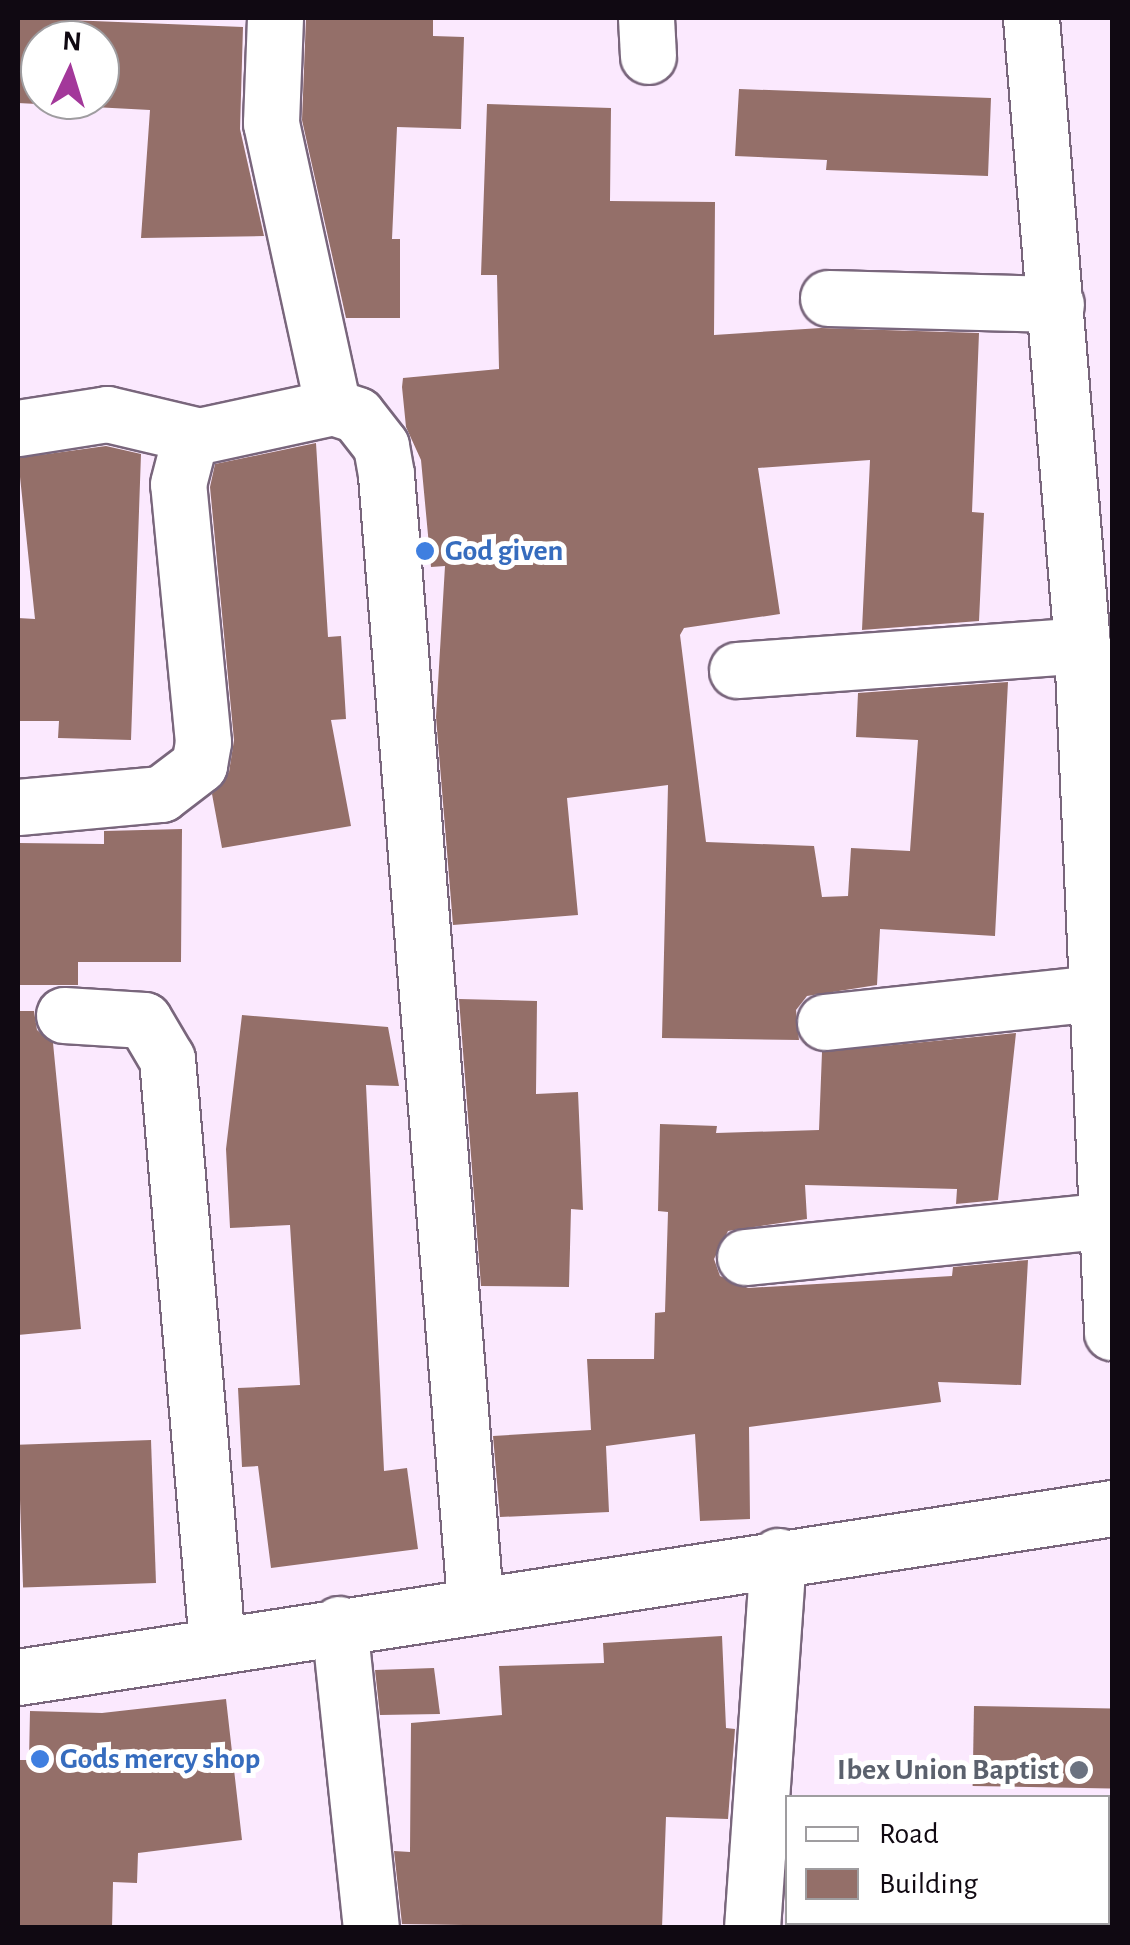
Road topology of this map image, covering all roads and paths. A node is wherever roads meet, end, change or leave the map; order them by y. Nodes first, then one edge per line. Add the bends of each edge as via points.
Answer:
1 (275, 18) edge
2 (1030, 18) edge
3 (828, 298) dead end
4 (1056, 304) junction
5 (334, 407) junction
6 (18, 428) edge
7 (196, 435) junction
8 (1092, 514) edge
9 (1082, 644) junction
10 (736, 670) dead end
11 (1099, 731) edge
12 (18, 807) edge
13 (1097, 993) junction
14 (64, 1016) dead end
15 (825, 1022) dead end
16 (1108, 1134) edge
17 (1108, 1220) junction
18 (745, 1257) dead end
19 (1112, 1332) edge
20 (1112, 1508) edge
21 (778, 1556) junction
22 (475, 1601) junction
23 (339, 1624) junction
24 (217, 1644) junction
25 (18, 1677) edge
26 (370, 1928) edge
27 (752, 1928) edge

1 - 5 street via 271,123
2 - 4 street
3 - 4 street
4 - 8 street
5 - 7 street
5 - 22 street via 371,428 386,476
6 - 7 street via 108,414
7 - 12 street via 179,459 178,484 203,742 199,765 161,794
8 - 9 street
9 - 10 street
9 - 11 street
11 - 13 street
13 - 15 street
13 - 16 street
14 - 24 street via 144,1020 167,1060
16 - 17 street
17 - 18 street
17 - 19 street
20 - 21 street
21 - 22 street
21 - 27 street
22 - 23 street
23 - 24 street
23 - 26 street
24 - 25 street

